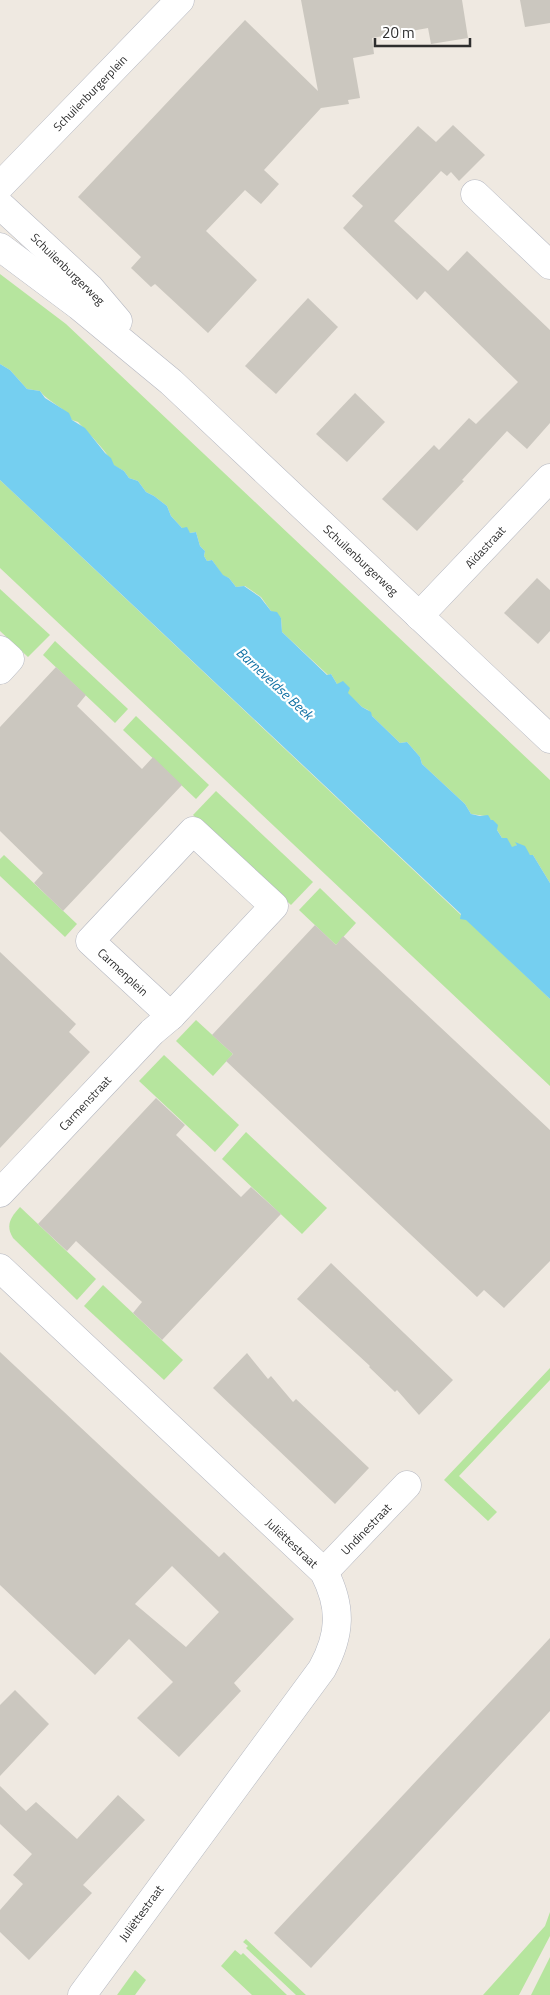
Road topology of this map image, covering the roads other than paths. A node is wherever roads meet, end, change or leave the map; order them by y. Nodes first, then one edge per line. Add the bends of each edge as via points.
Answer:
1 (180, 0) edge
2 (0, 186) edge
3 (475, 194) dead end
4 (0, 205) edge
5 (0, 247) edge
6 (550, 266) edge
7 (171, 382) junction
8 (550, 478) edge
9 (419, 616) junction
10 (0, 650) edge
11 (0, 670) edge
12 (550, 739) edge
13 (171, 1016) junction
14 (0, 1193) edge
15 (0, 1268) edge
16 (407, 1485) dead end
17 (324, 1572) junction
18 (82, 1995) edge

1 - 2 street, Schuilenburgerplein
3 - 6 street
4 - 7 street, Schuilenburgerweg via 90,288
5 - 7 street, Schuilenburgerweg via 79,306
7 - 9 street, Schuilenburgerweg
8 - 9 street, Aïdastraat
9 - 12 street, Schuilenburgerweg
10 - 11 street via 10,660
13 - 13 street, Carmenplein via 274,906 193,831 90,941
13 - 14 street, Carmenstraat via 152,1032
15 - 17 street, Juliëttestraat
16 - 17 street, Undinestraat
17 - 18 street, Juliëttestraat via 333,1589 338,1624 322,1668

